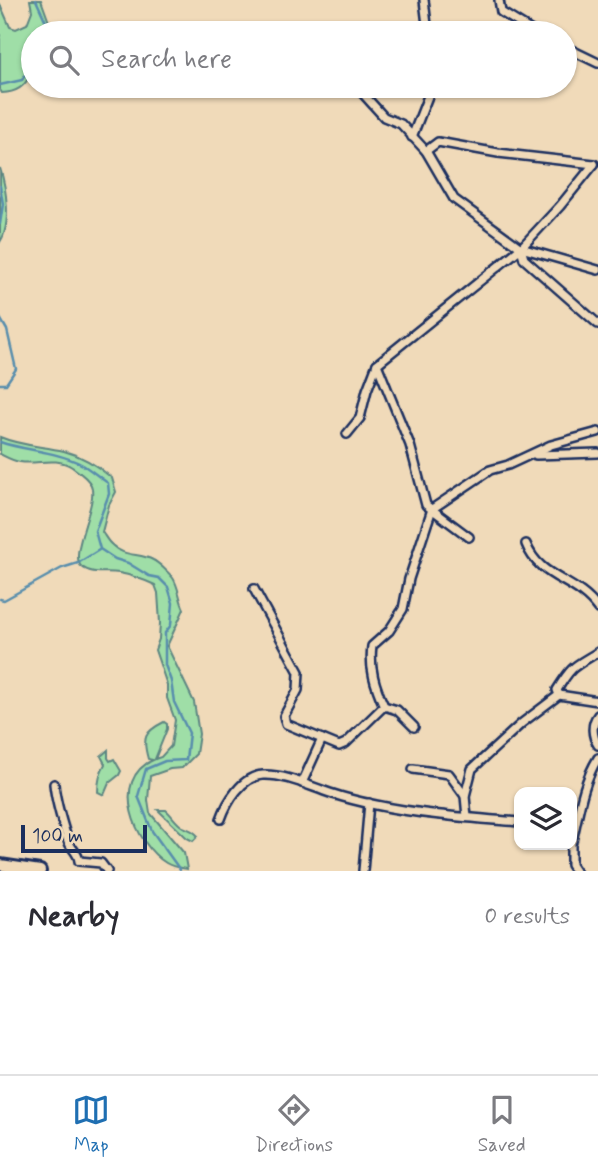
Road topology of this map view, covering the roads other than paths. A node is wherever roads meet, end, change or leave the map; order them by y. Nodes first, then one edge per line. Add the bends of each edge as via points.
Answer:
1 (424, 0) edge
2 (499, 0) edge
3 (512, 19) joint
4 (427, 21) edge
5 (515, 21) edge
6 (577, 53) edge
7 (598, 63) edge
8 (367, 98) edge
9 (427, 98) edge
10 (412, 137) junction
11 (426, 151) junction
12 (521, 248) junction
13 (598, 270) edge
14 (598, 324) edge
15 (377, 364) junction
16 (598, 432) edge
17 (347, 434) dead end
18 (598, 440) edge
19 (598, 453) edge
20 (525, 457) junction
21 (432, 509) junction
22 (469, 537) dead end
23 (526, 544) dead end
24 (254, 589) dead end
25 (598, 605) edge
26 (598, 652) edge
27 (559, 695) junction
28 (598, 701) edge
29 (384, 706) junction
30 (598, 715) edge
31 (414, 727) dead end
32 (321, 739) junction
33 (598, 745) edge
34 (598, 758) edge
35 (413, 769) dead end
36 (302, 783) junction
37 (54, 784) dead end
38 (466, 796) junction
39 (369, 803) junction
40 (577, 810) edge
41 (467, 817) junction
42 (221, 819) dead end
43 (514, 822) edge
44 (571, 850) edge
45 (0, 865) edge
46 (40, 871) edge
47 (107, 871) edge
48 (363, 871) edge
49 (575, 871) edge

1 - 4 street
2 - 3 street via 501,12
3 - 5 street
6 - 7 street
8 - 10 street
9 - 10 street
10 - 11 street
11 - 12 street via 454,199
11 - 12 street via 438,142 594,164
12 - 13 street
12 - 14 street via 524,259
12 - 15 street
15 - 17 street via 360,418
15 - 21 street via 411,445 426,505
16 - 18 street
16 - 20 street
19 - 20 street
20 - 21 street via 490,470
21 - 22 street
21 - 29 street via 402,609 389,631 372,646 375,687
23 - 25 street via 539,566
24 - 32 street via 299,672 298,690 284,716 286,724
26 - 27 street via 568,671 557,690
27 - 28 street
27 - 38 street via 472,769
29 - 31 street via 397,710
29 - 32 street via 346,743 339,746
30 - 33 street via 593,734
32 - 36 street
34 - 40 street
35 - 38 street via 449,774
36 - 39 street
36 - 42 street via 262,775 247,780 226,804
37 - 47 street via 56,803 79,861 101,863
38 - 41 street
39 - 41 street
39 - 48 street
41 - 43 street
44 - 49 street
45 - 46 main road

